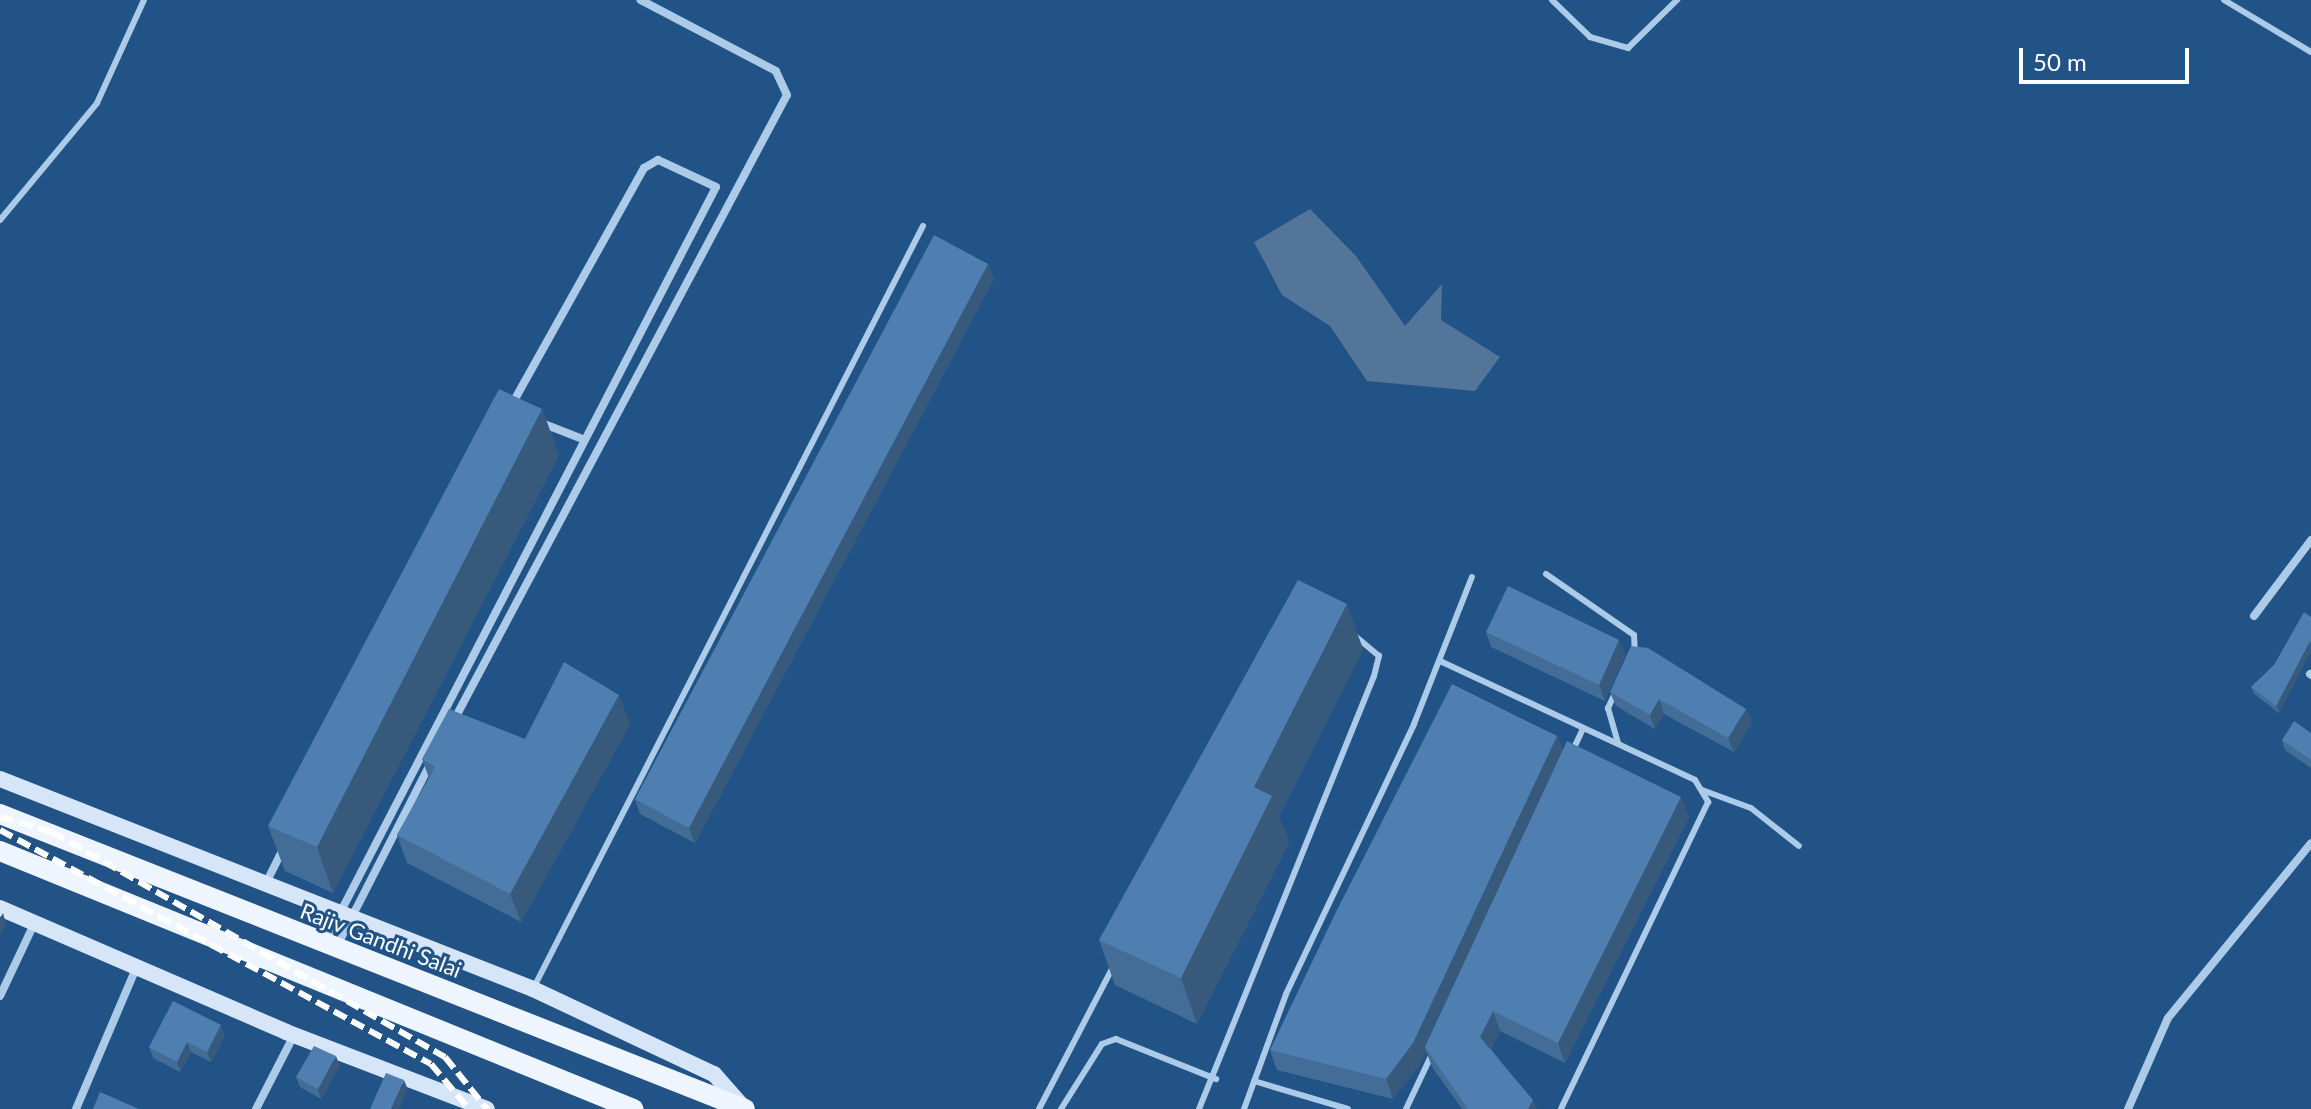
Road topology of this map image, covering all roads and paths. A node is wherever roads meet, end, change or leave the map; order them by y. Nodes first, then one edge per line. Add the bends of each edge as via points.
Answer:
1 (144, 0) edge
2 (641, 0) edge
3 (1552, 0) edge
4 (1677, 0) edge
5 (2224, 0) edge
6 (2311, 52) edge
7 (0, 220) edge
8 (923, 226) dead end
9 (580, 438) junction
10 (2311, 540) edge
11 (1546, 574) dead end
12 (1472, 577) dead end
13 (2254, 616) dead end
14 (1338, 627) edge
15 (1440, 661) junction
16 (1631, 662) edge
17 (1617, 688) edge
18 (1582, 731) junction
19 (1618, 744) junction
20 (1569, 759) edge
21 (0, 779) edge
22 (1702, 790) junction
23 (0, 814) edge
24 (293, 830) edge
25 (2311, 843) edge
26 (1799, 846) dead end
27 (0, 851) edge
28 (265, 885) junction
29 (0, 908) edge
30 (343, 914) junction
31 (35, 922) junction
32 (330, 946) junction
33 (1119, 956) edge
34 (136, 968) junction
35 (533, 989) junction
36 (0, 996) edge
37 (294, 1035) junction
38 (1439, 1039) edge
39 (1216, 1079) junction
40 (1254, 1081) junction
41 (76, 1109) edge
42 (256, 1109) edge
43 (487, 1109) edge
44 (633, 1109) edge
45 (745, 1109) edge
46 (1039, 1109) edge
47 (1061, 1109) edge
48 (1199, 1109) edge
49 (1244, 1109) edge
50 (1348, 1109) edge
51 (1406, 1109) edge
52 (1561, 1109) edge
53 (2128, 1109) edge

1 - 7 lane via 97,103
2 - 30 street via 776,71 787,95
3 - 4 lane via 1590,37 1628,48
5 - 6 lane
8 - 35 lane
9 - 9 street via 714,196 716,187 664,163 644,168 509,410
9 - 30 street
10 - 13 street
11 - 16 lane via 1634,635
12 - 15 lane
14 - 39 lane via 1379,656 1377,666 1221,1040
15 - 18 lane
15 - 40 lane via 1286,994
17 - 19 lane via 1608,708
18 - 19 lane
18 - 20 lane
19 - 22 lane via 1695,780
21 - 28 street
22 - 26 lane via 1751,808
22 - 52 lane via 1708,802
23 - 32 main road, Rajiv Gandhi Salai
24 - 28 street
25 - 53 street via 2168,1018
27 - 44 main road
28 - 30 street
29 - 31 street
30 - 32 street
30 - 35 street
31 - 34 street
31 - 36 street
32 - 45 main road, Rajiv Gandhi Salai
33 - 46 lane
34 - 37 street
34 - 41 street
35 - 45 street via 714,1074
37 - 42 street
37 - 43 street
38 - 51 lane
39 - 47 lane via 1116,1039 1102,1044
39 - 48 lane
40 - 49 lane
40 - 50 lane

